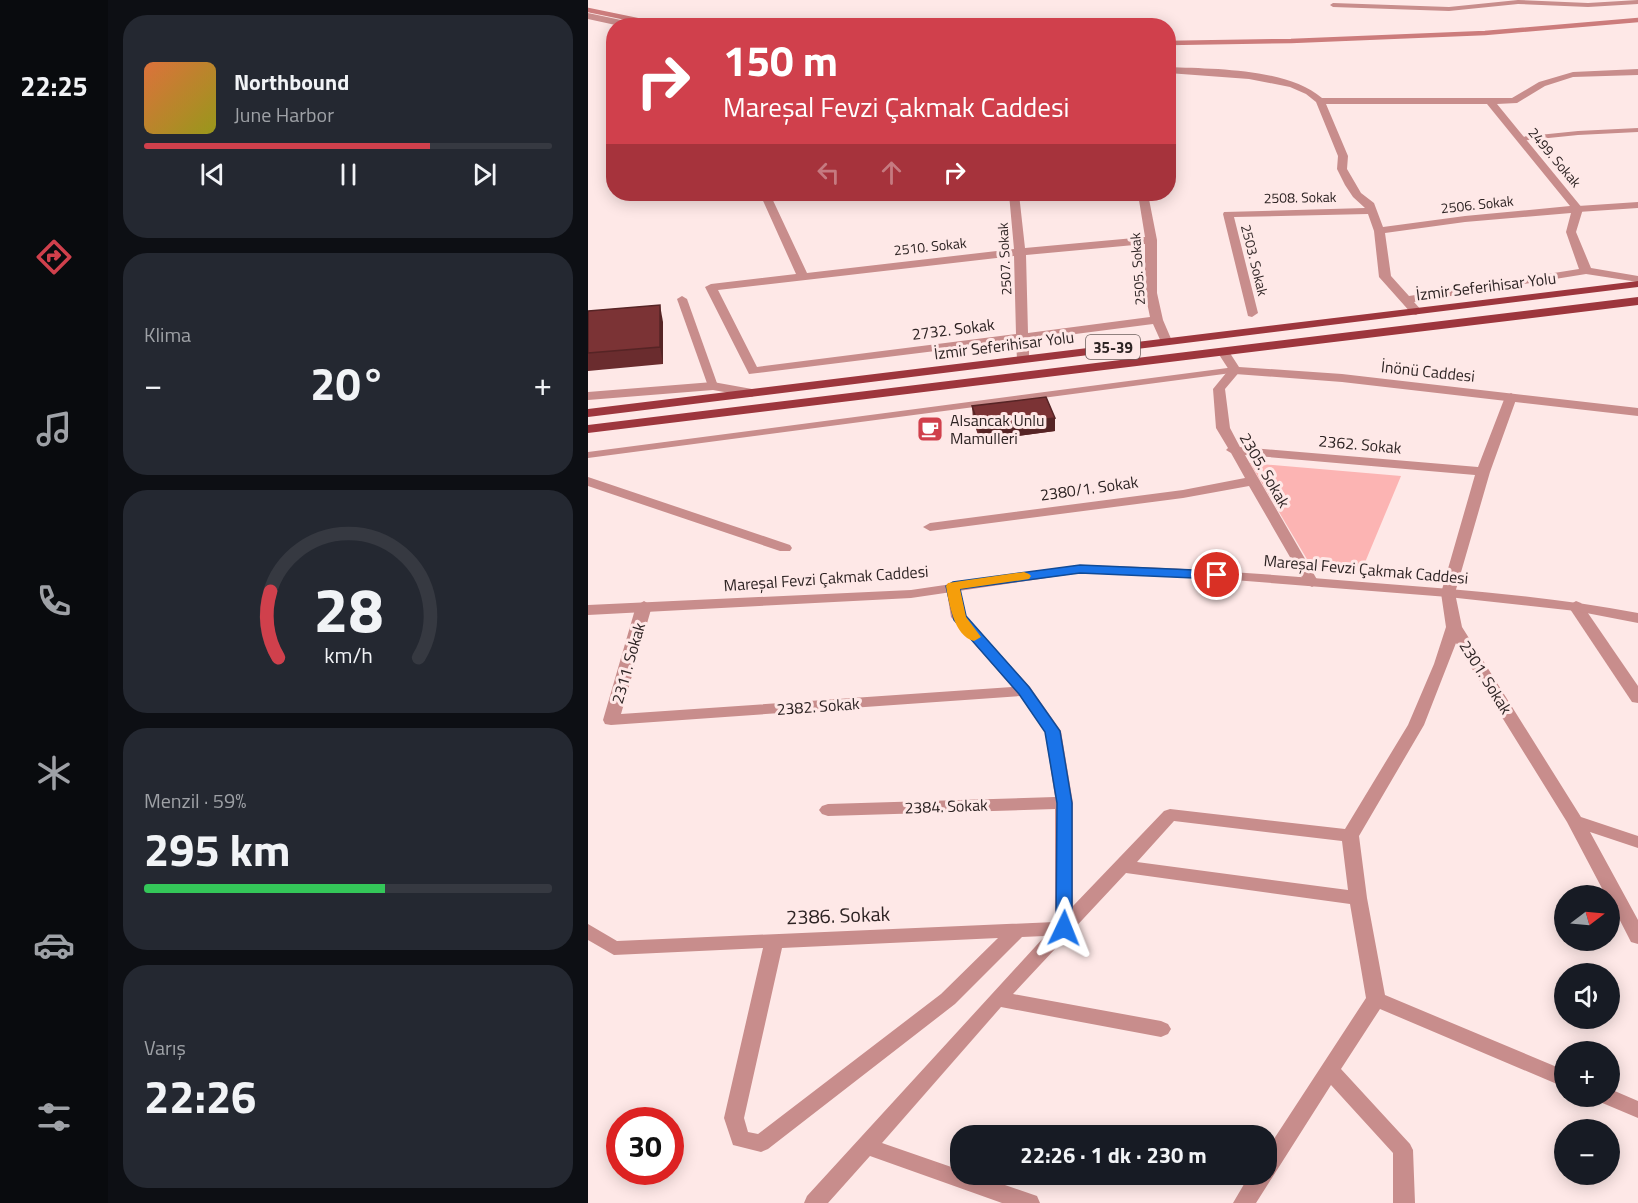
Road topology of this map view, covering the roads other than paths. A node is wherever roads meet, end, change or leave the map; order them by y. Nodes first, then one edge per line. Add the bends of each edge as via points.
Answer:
1 (1638, 2) edge
2 (1333, 5) dead end
3 (588, 16) edge
4 (606, 20) edge
5 (1176, 70) edge
6 (1638, 72) edge
7 (1320, 101) junction
8 (1490, 101) junction
9 (1638, 130) edge
10 (1520, 139) junction
11 (768, 201) edge
12 (1015, 201) edge
13 (1144, 201) edge
14 (1638, 205) edge
15 (1578, 209) junction
16 (1372, 211) junction
17 (1228, 214) joint
18 (1379, 231) junction
19 (1151, 240) junction
20 (1020, 252) junction
21 (1586, 271) junction
22 (802, 275) junction
23 (1638, 279) edge
24 (1638, 284) edge
25 (682, 299) dead end
26 (1406, 300) junction
27 (1638, 301) edge
28 (1416, 311) junction
29 (1252, 313) dead end
30 (1157, 320) junction
31 (1023, 336) junction
32 (1166, 341) junction
33 (1224, 353) junction
34 (1023, 359) junction
35 (1235, 370) junction
36 (753, 371) joint
37 (713, 387) junction
38 (752, 393) junction
39 (588, 396) edge
40 (1511, 397) junction
41 (1638, 412) edge
42 (588, 413) edge
43 (588, 429) edge
44 (1233, 450) junction
45 (588, 455) edge
46 (1483, 471) junction
47 (1252, 481) junction
48 (588, 482) edge
49 (930, 527) dead end
50 (785, 548) dead end
51 (1312, 583) junction
52 (953, 586) junction
53 (1448, 593) junction
54 (644, 606) junction
55 (1576, 606) junction
56 (588, 610) edge
57 (1638, 618) edge
58 (1454, 627) junction
59 (1024, 691) junction
60 (1638, 698) edge
61 (611, 720) joint
62 (1064, 803) junction
63 (828, 810) dead end
64 (1575, 820) junction
65 (1350, 837) junction
66 (1638, 842) edge
67 (1122, 866) junction
68 (1358, 898) junction
69 (1064, 928) junction
70 (1017, 930) junction
71 (588, 931) edge
72 (1638, 937) edge
73 (774, 940) junction
74 (997, 999) junction
75 (1376, 999) junction
76 (1161, 1029) dead end
77 (1330, 1070) junction
78 (1554, 1075) edge
79 (1620, 1102) edge
80 (1638, 1110) edge
81 (867, 1147) junction
82 (1277, 1152) edge
83 (1256, 1185) edge
84 (815, 1203) edge
85 (1029, 1203) edge
86 (1244, 1203) edge
87 (1404, 1203) edge

1 - 2 lane via 1518,2 1449,9
3 - 4 street
5 - 7 street via 1269,80 1295,86
6 - 8 street via 1604,70 1566,75 1529,88 1514,101
7 - 8 street
7 - 16 street via 1343,156 1342,169
8 - 10 street, 2499. Sokak
9 - 10 lane
10 - 15 street, 2499. Sokak
11 - 22 street
12 - 20 street, 2507. Sokak
13 - 19 street, 2505. Sokak
14 - 15 lane
15 - 18 street, 2506. Sokak
15 - 21 street, 2499. Sokak via 1571,232
16 - 17 street, 2508. Sokak
16 - 18 street
17 - 29 street, 2503. Sokak
18 - 26 street via 1385,277
19 - 20 street, 2510. Sokak
19 - 30 street, 2505. Sokak via 1151,293
20 - 22 street, 2510. Sokak
20 - 31 street, 2507. Sokak
21 - 23 street
21 - 26 street
22 - 36 street, 2510. Sokak via 711,287
24 - 28 main road, İzmir Seferihisar Yolu / 35-39
25 - 37 lane
26 - 28 street
27 - 33 main road, İzmir Seferihisar Yolu / 35-39
28 - 32 main road, İzmir Seferihisar Yolu / 35-39
30 - 31 street, 2732. Sokak
30 - 32 street, 2505. Sokak
31 - 34 street, 2507. Sokak
31 - 36 street, 2732. Sokak
32 - 34 main road, İzmir Seferihisar Yolu / 35-39
33 - 35 street
33 - 43 main road, İzmir Seferihisar Yolu / 35-39
34 - 38 main road, İzmir Seferihisar Yolu / 35-39
35 - 40 street, İnönü Caddesi
35 - 44 street, 2305. Sokak via 1219,389 1223,428
35 - 45 lane
37 - 38 street
37 - 39 street
38 - 42 main road, İzmir Seferihisar Yolu / 35-39
40 - 41 street, İnönü Caddesi
40 - 46 street, 2301. Sokak
44 - 46 street, 2362. Sokak
44 - 47 street, 2305. Sokak
46 - 53 street, 2301. Sokak
47 - 49 street, 2380/1. Sokak via 1183,494
47 - 51 street, 2305. Sokak
48 - 50 street
51 - 52 street, Mareşal Fevzi Çakmak Caddesi via 1080,569
51 - 53 street, Mareşal Fevzi Çakmak Caddesi
52 - 54 street, Mareşal Fevzi Çakmak Caddesi via 911,594
52 - 59 street via 959,617
53 - 55 street, Mareşal Fevzi Çakmak Caddesi
53 - 58 street, 2301. Sokak
54 - 56 street, Mareşal Fevzi Çakmak Caddesi
54 - 61 street, 2311. Sokak
55 - 57 street, Mareşal Fevzi Çakmak Caddesi
55 - 60 street
58 - 64 street, 2301. Sokak
58 - 65 street via 1416,725
59 - 61 street, 2382. Sokak
59 - 62 street via 1053,731
62 - 63 street, 2384. Sokak
62 - 69 street
64 - 66 street
64 - 72 street, 2301. Sokak
65 - 67 street via 1170,815
65 - 68 street
67 - 68 street
67 - 69 street
68 - 75 street
69 - 70 street, 2386. Sokak
69 - 74 street
70 - 73 street, 2386. Sokak
70 - 73 street via 948,999 761,1143 740,1139 734,1118
71 - 73 street, 2386. Sokak via 614,948
74 - 76 street
74 - 81 street
75 - 77 street
75 - 78 street
77 - 82 street
77 - 87 street via 1403,1150
79 - 80 street
81 - 84 street
81 - 85 street
83 - 86 street

